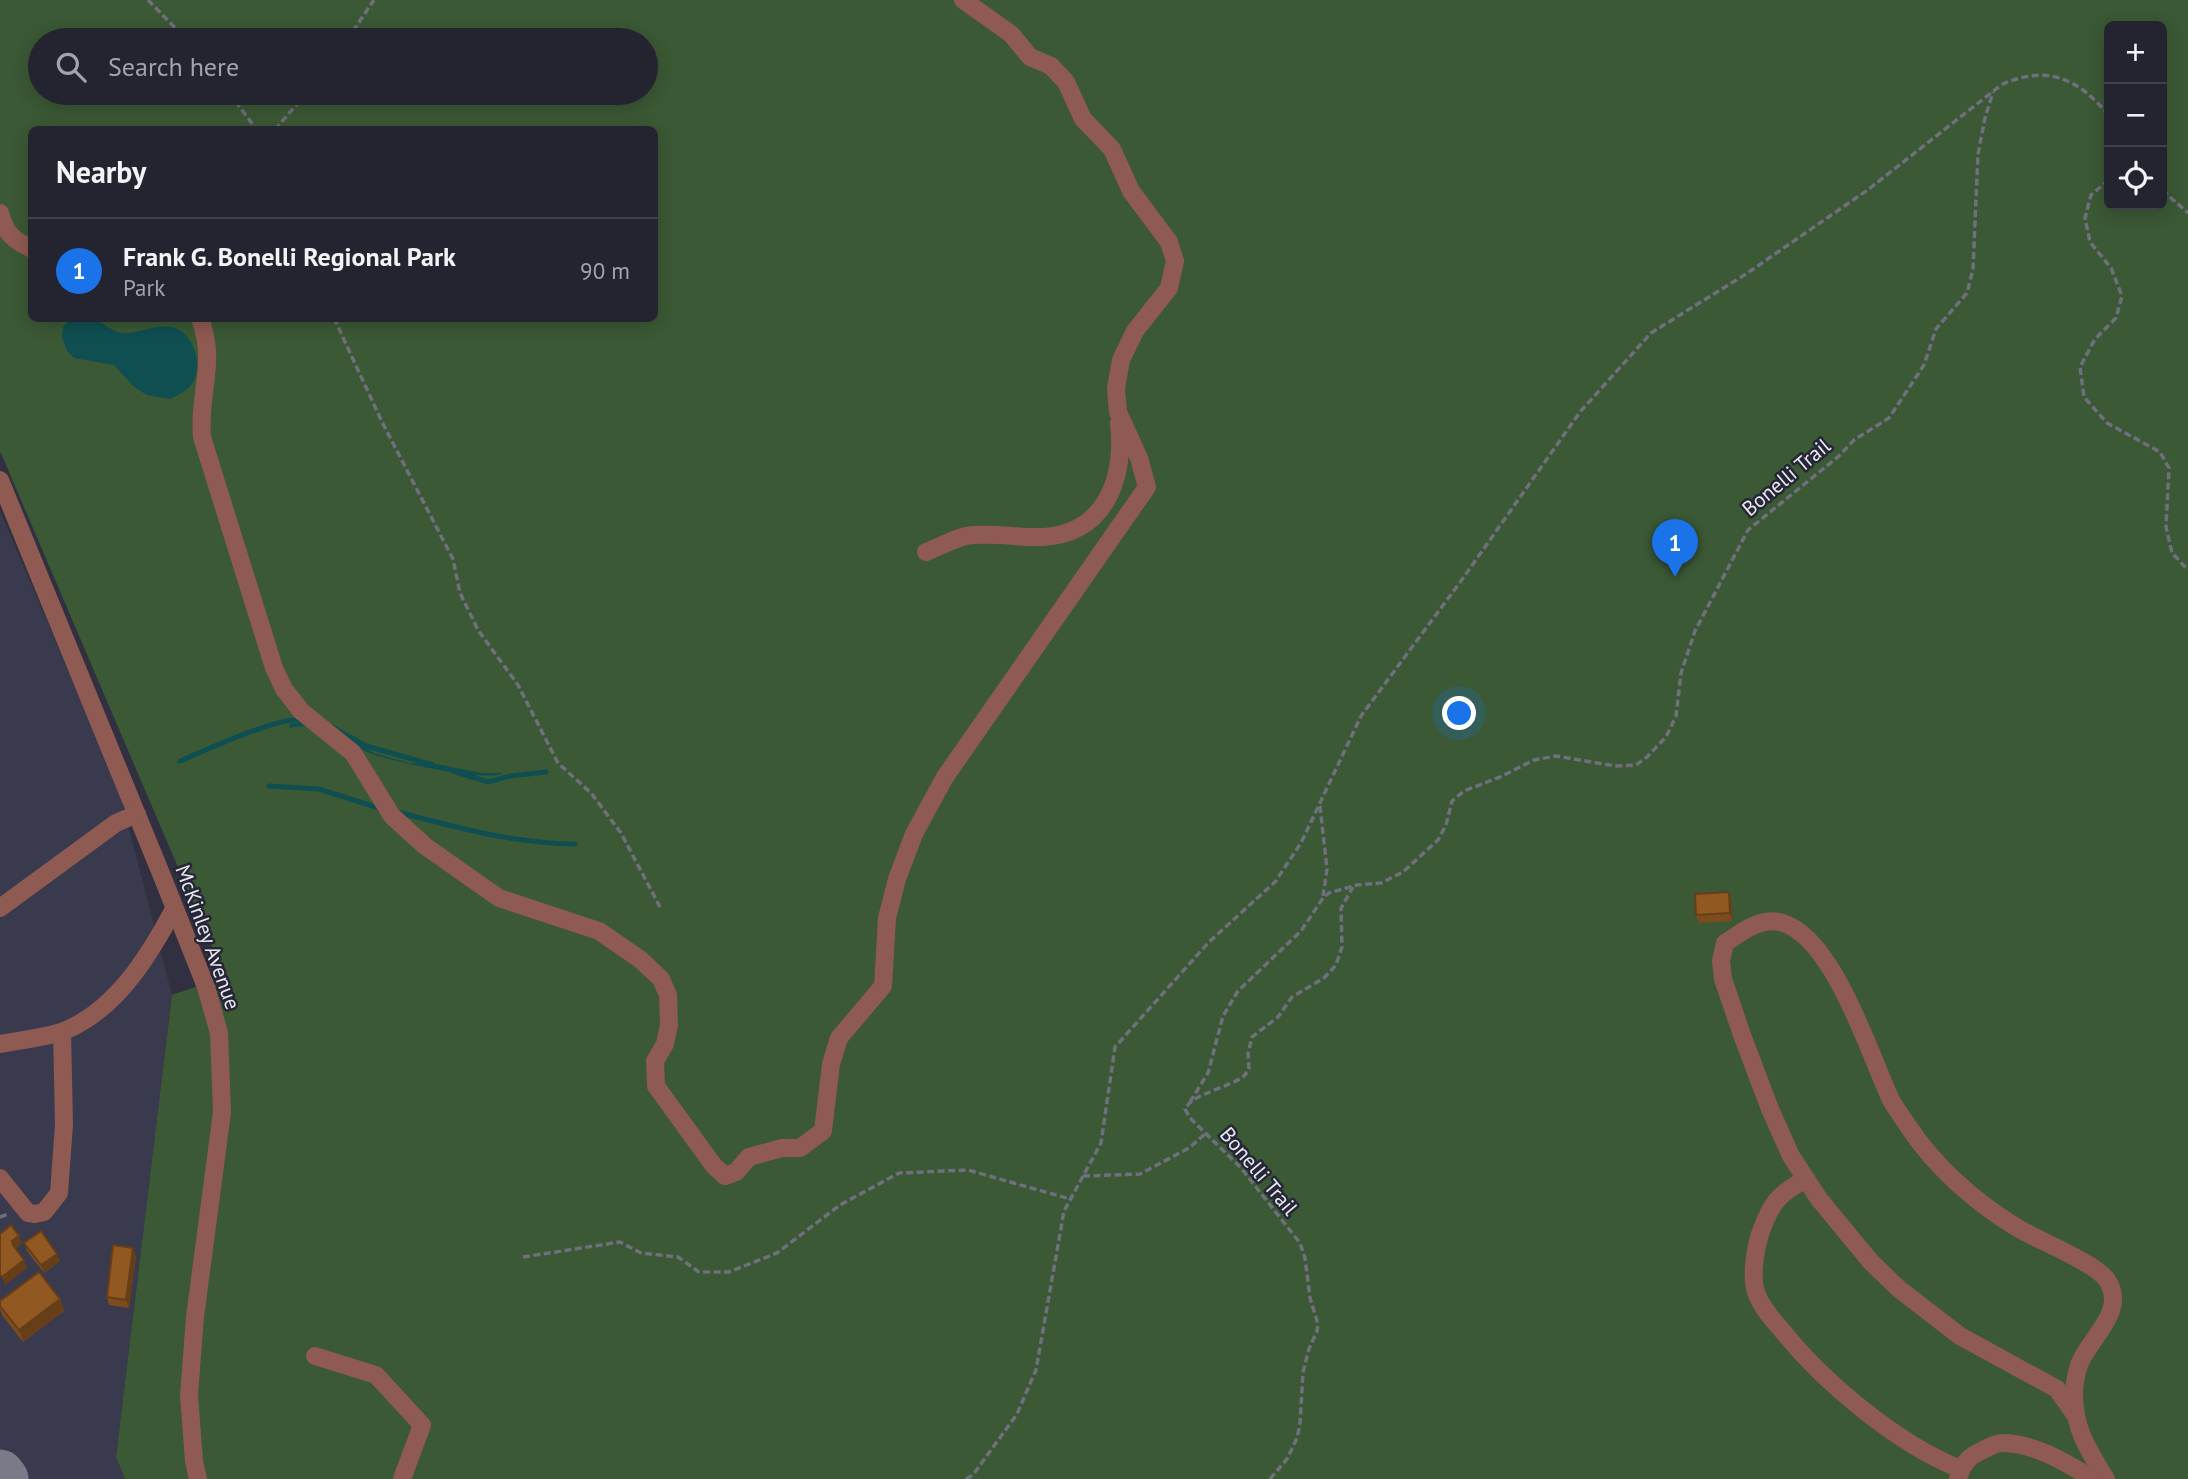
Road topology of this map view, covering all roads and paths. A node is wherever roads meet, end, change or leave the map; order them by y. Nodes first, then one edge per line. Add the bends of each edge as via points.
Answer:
1 (148, 0) edge
2 (374, 0) edge
3 (963, 0) edge
4 (175, 28) edge
5 (355, 28) edge
6 (1994, 90) junction
7 (238, 105) edge
8 (296, 105) edge
9 (2104, 111) edge
10 (254, 126) edge
11 (278, 126) edge
12 (2104, 184) edge
13 (2167, 194) edge
14 (0, 213) edge
15 (2188, 213) edge
16 (28, 248) edge
17 (201, 322) edge
18 (336, 322) edge
19 (1118, 412) junction
20 (0, 480) edge
21 (926, 552) dead end
22 (2188, 570) edge
23 (1320, 805) junction
24 (137, 814) junction
25 (1353, 887) junction
26 (1323, 898) junction
27 (660, 907) dead end
28 (0, 908) edge
29 (174, 909) junction
30 (62, 1032) junction
31 (0, 1044) edge
32 (1190, 1102) junction
33 (1206, 1133) junction
34 (1083, 1176) junction
35 (0, 1178) edge
36 (1806, 1179) junction
37 (1070, 1199) junction
38 (523, 1257) dead end
39 (315, 1356) dead end
40 (2076, 1416) junction
41 (1959, 1474) edge
42 (198, 1479) edge
43 (402, 1479) edge
44 (966, 1479) edge
45 (1270, 1479) edge
46 (2094, 1479) edge
47 (2106, 1479) edge

1 - 4 path
2 - 5 path
3 - 19 street via 1066,82 1083,119 1112,149 1131,191 1170,242 1174,261 1169,288 1135,331 1121,360
6 - 9 path via 2018,76 2053,76 2086,92
6 - 23 path via 1869,189 1651,333 1580,412 1362,716
6 - 25 path, Bonelli Trail via 1978,153 1973,269 1967,293 1936,329 1924,365 1889,418 1854,440 1748,530 1692,640 1681,673 1676,716 1666,737 1636,765 1556,756 1534,760 1464,791 1452,801 1438,840 1403,872 1381,883
7 - 10 path
8 - 11 path
12 - 22 path via 2091,195 2085,218 2090,242 2111,268 2122,296 2116,318 2095,339 2080,367 2084,397 2108,423 2160,452 2169,468 2166,527 2172,553
13 - 15 path
14 - 16 street via 10,237
17 - 19 street via 209,360 200,419 202,437 284,689 301,711 353,753 392,816 425,846 499,898 599,931 661,979 668,995 669,1025 665,1044 654,1061 656,1086 724,1176 736,1172 749,1157 800,1148 823,1130 839,1038 883,986 887,918 914,834 945,777 1147,487
18 - 27 path via 453,559 460,593 478,631 518,685 558,763 591,793 621,834
19 - 21 street via 1115,484 1105,504 1087,522 1068,534 967,536
20 - 24 street, McKinley Avenue
23 - 26 path via 1327,869
23 - 34 path via 1275,882 1209,942 1115,1046 1101,1143
24 - 28 street via 116,823
24 - 29 street, McKinley Avenue
25 - 26 path, Bonelli Trail
25 - 32 path via 1341,908 1342,947 1336,965 1292,997 1278,1017 1252,1037 1244,1076
26 - 32 path via 1301,931 1230,1002 1208,1073
29 - 30 street via 156,944 119,990 86,1020
29 - 42 street, McKinley Avenue via 219,1033 222,1112 189,1395
30 - 31 street
30 - 35 street via 64,1124 59,1193 44,1212 28,1213
32 - 33 path, Bonelli Trail via 1186,1113
33 - 34 path via 1189,1148 1140,1174
33 - 45 path, Bonelli Trail via 1241,1168 1300,1243 1318,1324 1303,1371 1297,1437
34 - 37 path
36 - 40 street via 1849,1237 1899,1289 1960,1336 2057,1389
36 - 40 street via 1770,1109 1723,979 1725,943 1759,922 1783,923 1818,948 1835,974 1893,1103 1936,1161 1985,1206 2107,1279 2114,1296 2113,1309 2080,1364 2074,1394
36 - 41 street via 1778,1196 1768,1213 1759,1239 1756,1292 1770,1317 1823,1376
37 - 38 path via 968,1170 899,1173 840,1205 777,1253 729,1272 699,1272 678,1257 641,1252 620,1242
37 - 44 path via 1064,1211 1036,1370 1017,1414
39 - 43 street via 376,1375 422,1425
40 - 47 street via 2081,1439
41 - 46 street via 1972,1455 1999,1443 2026,1446

